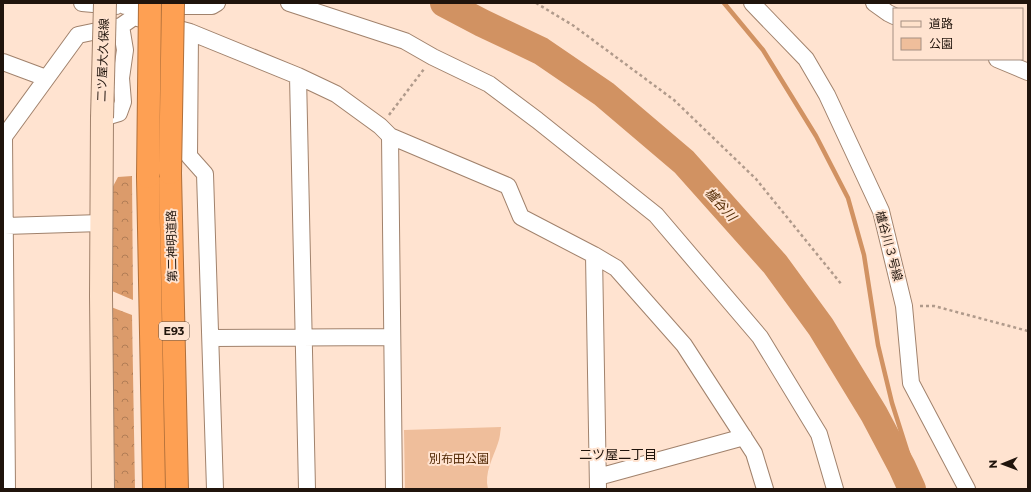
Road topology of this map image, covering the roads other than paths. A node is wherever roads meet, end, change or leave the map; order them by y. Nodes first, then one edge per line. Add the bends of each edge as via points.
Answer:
1 (82, 3) edge
2 (150, 3) edge
3 (173, 3) edge
4 (217, 3) edge
5 (289, 3) edge
6 (752, 3) edge
7 (874, 3) edge
8 (121, 9) edge
9 (893, 16) edge
10 (121, 26) junction
11 (190, 32) junction
12 (999, 60) edge
13 (3, 62) edge
14 (1028, 72) edge
15 (298, 76) junction
16 (46, 78) junction
17 (102, 118) junction
18 (385, 131) junction
19 (4, 138) edge
20 (101, 223) junction
21 (5, 226) junction
22 (594, 255) junction
23 (304, 337) junction
24 (392, 337) junction
25 (210, 338) junction
26 (744, 437) junction
27 (598, 483) edge
28 (7, 489) edge
29 (103, 489) edge
30 (154, 489) edge
31 (177, 489) edge
32 (215, 489) edge
33 (307, 489) edge
34 (394, 489) edge
35 (765, 489) edge
36 (835, 489) edge
37 (967, 489) edge

1 - 8 street
2 - 30 highway, 第二神明道路 / E93, bridge via 148,177
3 - 31 highway, 第二神明道路 / E93, bridge via 170,173
4 - 8 street via 212,6
5 - 36 street via 405,41 489,84 656,215 760,337 819,434
6 - 37 street, 櫨谷川３号線 via 806,59 827,96 881,211 904,306 911,383
7 - 9 street
8 - 10 street
8 - 11 street
8 - 17 street, 二ツ屋大久保線, bridge
10 - 16 street via 78,35
10 - 17 street via 125,50 121,78 123,102 119,113
11 - 15 street
11 - 25 street via 189,156 205,174
12 - 14 street
13 - 16 street
15 - 18 street via 336,94
15 - 23 street
16 - 19 street
17 - 20 street, 二ツ屋大久保線
18 - 22 street via 508,186 521,217
18 - 24 street
19 - 21 street
20 - 21 street
20 - 29 street, 二ツ屋大久保線
21 - 28 street
22 - 26 street via 616,268 684,344
22 - 27 street
23 - 24 street
23 - 25 street
23 - 33 street
24 - 34 street
25 - 32 street
26 - 27 street
26 - 35 street via 754,452

